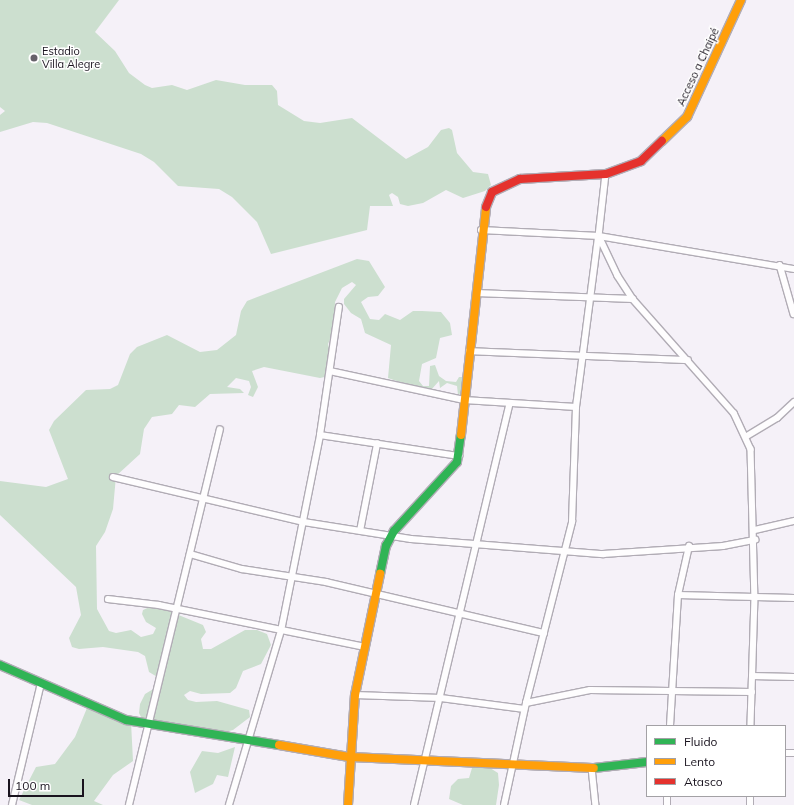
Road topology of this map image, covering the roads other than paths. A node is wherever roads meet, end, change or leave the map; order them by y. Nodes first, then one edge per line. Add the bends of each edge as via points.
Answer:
1 (742, 0) edge
2 (606, 174) junction
3 (481, 230) junction
4 (599, 236) junction
5 (780, 265) junction
6 (794, 269) edge
7 (476, 293) junction
8 (589, 298) junction
9 (633, 299) junction
10 (339, 307) dead end
11 (794, 314) edge
12 (469, 351) junction
13 (582, 355) junction
14 (688, 360) junction
15 (330, 371) junction
16 (464, 400) junction
17 (794, 402) edge
18 (509, 405) junction
19 (576, 407) junction
20 (220, 430) dead end
21 (320, 435) junction
22 (747, 436) junction
23 (377, 444) junction
24 (459, 456) junction
25 (113, 478) dead end
26 (204, 499) junction
27 (794, 521) edge
28 (304, 522) junction
29 (755, 530) junction
30 (360, 531) junction
31 (390, 536) junction
32 (755, 540) junction
33 (476, 544) junction
34 (689, 546) junction
35 (566, 551) junction
36 (190, 554) junction
37 (292, 576) junction
38 (375, 594) junction
39 (678, 595) junction
40 (755, 597) junction
41 (794, 598) edge
42 (108, 599) dead end
43 (177, 609) junction
44 (460, 615) junction
45 (281, 631) junction
46 (544, 633) junction
47 (365, 647) junction
48 (0, 665) edge
49 (752, 676) junction
50 (794, 677) edge
51 (41, 683) junction
52 (672, 690) junction
53 (752, 692) junction
54 (355, 695) junction
55 (441, 698) junction
56 (525, 706) junction
57 (149, 725) junction
58 (670, 725) edge
59 (751, 725) edge
60 (247, 741) junction
61 (349, 757) junction
62 (646, 762) edge
63 (424, 763) junction
64 (513, 765) junction
65 (592, 768) junction
66 (12, 805) edge
67 (129, 805) edge
68 (229, 805) edge
69 (348, 805) edge
70 (414, 805) edge
71 (504, 805) edge
72 (596, 805) edge

1 - 2 street, Acceso a Chaipé via 687,117 641,161
2 - 3 street, Acceso a Chaipé via 520,179 502,185 492,192 486,204
2 - 4 street
3 - 4 street
3 - 7 street, Acceso a Chaipé
4 - 5 street
4 - 8 street
4 - 9 street
5 - 6 street
5 - 11 street
7 - 8 street
7 - 12 street, Acceso a Chaipé
8 - 9 street
8 - 13 street
9 - 14 street
10 - 15 street
12 - 13 street
12 - 16 street, Acceso a Chaipé
13 - 14 street
13 - 19 street
14 - 22 street via 730,408
15 - 16 street
15 - 21 street
16 - 18 street
16 - 24 street, Acceso a Chaipé
17 - 22 street via 777,418
18 - 19 street
18 - 33 street
19 - 35 street via 573,506
20 - 26 street
21 - 23 street
21 - 28 street
22 - 29 street via 754,477
23 - 24 street
23 - 30 street
24 - 31 street
25 - 26 street
26 - 28 street
26 - 36 street
27 - 29 street
28 - 30 street
28 - 37 street
29 - 32 street
30 - 31 street
31 - 33 street
31 - 38 street
32 - 34 street via 723,546
32 - 40 street
33 - 35 street
33 - 44 street
34 - 35 street via 603,554
34 - 39 street
35 - 46 street
36 - 37 street via 242,569
36 - 43 street
37 - 38 street
37 - 45 street
38 - 44 street
38 - 47 street
39 - 40 street
39 - 52 street
40 - 41 street
40 - 49 street
42 - 43 street
43 - 45 street
43 - 57 street
44 - 46 street
44 - 55 street
45 - 47 street
45 - 60 street
46 - 56 street
47 - 54 street
48 - 51 street
49 - 50 street
49 - 53 street
51 - 57 street via 126,720
51 - 66 street
52 - 53 street
52 - 56 street via 590,690
52 - 58 street
53 - 59 street
54 - 55 street
54 - 61 street
55 - 56 street
55 - 63 street
56 - 64 street
57 - 60 street
57 - 67 street
60 - 61 street
60 - 68 street
61 - 63 street
61 - 69 street
62 - 65 street
63 - 64 street
63 - 70 street
64 - 65 street
64 - 71 street
65 - 72 street

